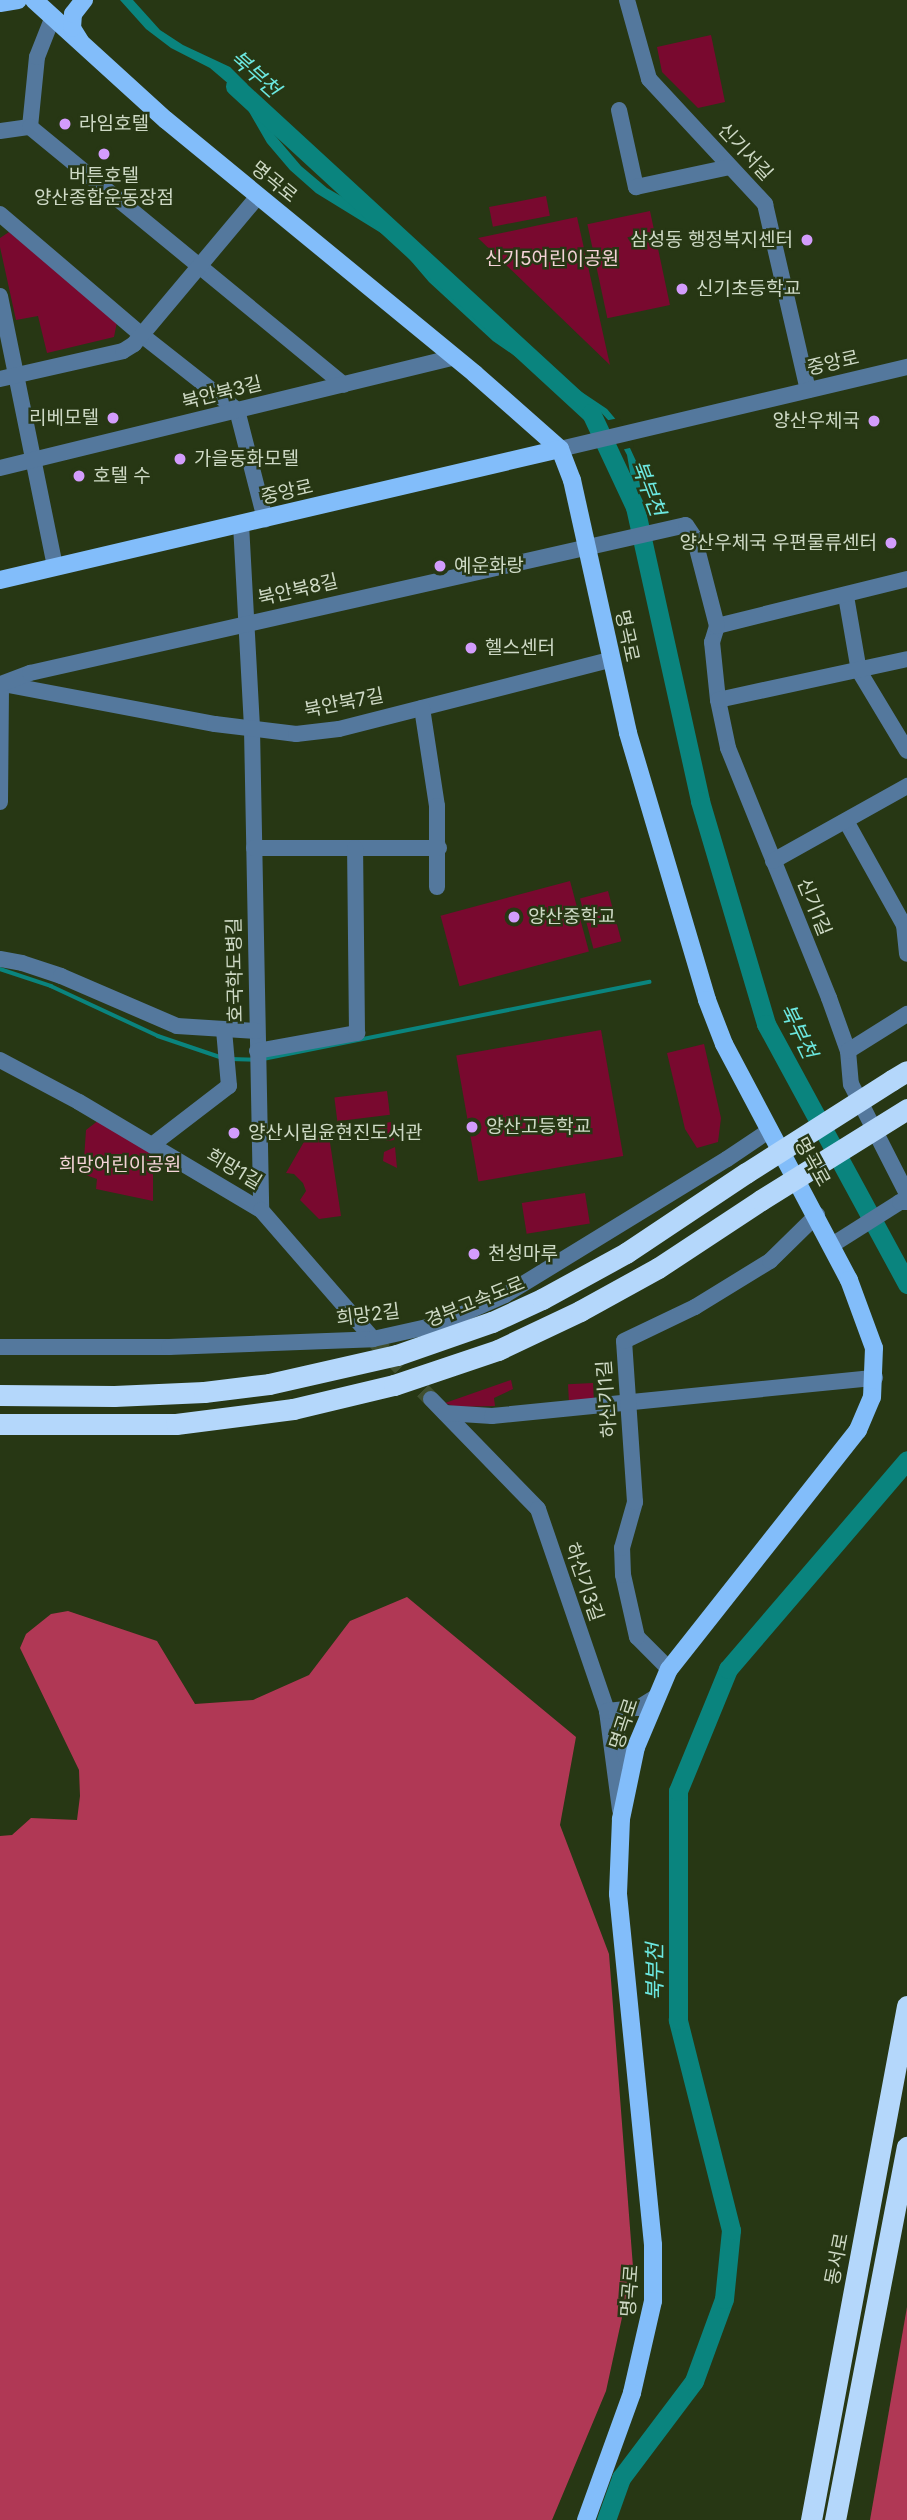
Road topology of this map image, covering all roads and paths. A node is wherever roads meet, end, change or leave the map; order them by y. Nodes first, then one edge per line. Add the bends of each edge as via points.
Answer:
1 (18, 0) edge
2 (34, 0) edge
3 (85, 0) edge
4 (627, 0) edge
5 (0, 3) edge
6 (52, 19) junction
7 (83, 47) junction
8 (619, 110) dead end
9 (30, 127) junction
10 (0, 131) edge
11 (730, 167) junction
12 (258, 196) junction
13 (0, 214) edge
14 (201, 266) junction
15 (0, 296) edge
16 (143, 336) junction
17 (454, 357) junction
18 (907, 367) edge
19 (8, 377) edge
20 (344, 385) junction
21 (808, 390) junction
22 (237, 410) junction
23 (560, 449) junction
24 (34, 461) junction
25 (0, 468) edge
26 (265, 519) junction
27 (240, 524) junction
28 (686, 525) joint
29 (587, 546) junction
30 (55, 567) junction
31 (907, 579) edge
32 (0, 580) edge
33 (846, 596) junction
34 (246, 624) junction
35 (717, 626) junction
36 (907, 659) edge
37 (610, 660) junction
38 (859, 671) junction
39 (0, 684) edge
40 (718, 700) junction
41 (422, 708) junction
42 (252, 729) junction
43 (907, 751) edge
44 (907, 786) edge
45 (0, 802) edge
46 (846, 821) junction
47 (254, 848) junction
48 (355, 848) junction
49 (439, 848) junction
50 (773, 861) junction
51 (437, 887) dead end
52 (906, 928) edge
53 (907, 954) edge
54 (0, 959) edge
55 (907, 1014) edge
56 (224, 1030) junction
57 (257, 1031) junction
58 (848, 1051) junction
59 (257, 1057) junction
60 (0, 1060) edge
61 (899, 1075) edge
62 (907, 1109) edge
63 (770, 1130) junction
64 (152, 1145) junction
65 (905, 1199) edge
66 (261, 1210) junction
67 (817, 1215) junction
68 (832, 1245) junction
69 (373, 1339) junction
70 (0, 1347) edge
71 (875, 1378) junction
72 (0, 1395) edge
73 (431, 1399) tunnel mouth
74 (629, 1402) junction
75 (446, 1413) junction
76 (0, 1424) edge
77 (669, 1669) junction
78 (654, 1698) junction
79 (607, 1711) junction
80 (631, 1768) junction
81 (621, 1819) junction
82 (907, 2006) edge
83 (907, 2147) edge
84 (586, 2520) edge
85 (811, 2520) edge
86 (835, 2520) edge

1 - 5 main road
2 - 6 main road, 명곡로
3 - 7 main road via 73,14 72,28
4 - 11 street, 신기서길 via 649,79
6 - 7 main road, 명곡로
6 - 9 street via 37,57
7 - 12 main road, 명곡로
8 - 11 street via 636,187
9 - 10 street
9 - 14 street
11 - 21 street, 신기서길 via 768,209
12 - 14 street
12 - 17 main road, 명곡로
13 - 16 street
14 - 16 street
14 - 20 street
15 - 19 street
16 - 19 street via 123,351
16 - 22 street
17 - 20 street, 북안북3길
17 - 23 main road, 명곡로
18 - 21 street, 중앙로
19 - 24 street
20 - 22 street, 북안북3길
21 - 23 street, 중앙로
22 - 24 street, 북안북3길
22 - 26 street
23 - 26 main road, 중앙로
23 - 29 main road, 명곡로
24 - 25 street, 북안북3길
24 - 30 street
26 - 27 main road, 중앙로
27 - 30 main road, 중앙로
27 - 34 street, 호국학도병길
28 - 29 street, 북안북8길
28 - 35 street, 신기1길 via 694,537
29 - 34 street, 북안북8길
29 - 37 main road, 명곡로
30 - 32 main road, 중앙로
31 - 33 street
33 - 35 street
33 - 38 street
34 - 39 street, 북안북8길 via 30,673
34 - 42 street, 호국학도병길
35 - 40 street, 신기1길 via 712,642
36 - 38 street
37 - 41 street, 북안북7길
37 - 63 main road, 명곡로 via 654,827 707,1000 724,1044
38 - 40 street
38 - 43 street
39 - 42 street, 북안북7길
39 - 45 street
40 - 50 street, 신기1길 via 729,748
41 - 42 street, 북안북7길 via 321,732
41 - 49 street
42 - 47 street, 호국학도병길
44 - 46 street
46 - 50 street
46 - 52 street
47 - 48 street
47 - 57 street, 호국학도병길
48 - 49 street
48 - 59 street via 357,1033
49 - 51 street
50 - 58 street, 신기1길
52 - 53 street
54 - 56 street via 61,976 177,1026
55 - 58 street
56 - 57 street
56 - 64 street via 229,1086
57 - 59 street, 호국학도병길
58 - 65 street, 신기1길 via 851,1084
59 - 66 street, 호국학도병길
60 - 64 street, 희망1길
61 - 72 highway, 경부고속도로, bridge via 626,1252 492,1322 397,1355 269,1384 114,1396
62 - 76 highway, bridge via 658,1268 498,1350 394,1385 293,1409 176,1423
63 - 67 main road, 명곡로
63 - 69 street, 희망2길 via 481,1308 440,1324
64 - 66 street, 희망1길
65 - 68 street
66 - 69 street, 희망1길
67 - 68 main road, 명곡로
67 - 74 street, 하신기1길 via 770,1261 695,1307 624,1341
68 - 71 main road, 명곡로 via 870,1330
69 - 70 street, 희망2길 via 169,1347
71 - 74 street
71 - 77 main road, 명곡로 via 866,1413 844,1451
73 - 75 street, 하신기3길
74 - 75 street via 492,1416
74 - 77 street, 하신기1길 via 635,1502 622,1548 623,1575 637,1637
75 - 79 street, 하신기3길 via 538,1509
77 - 78 main road, 명곡로
78 - 79 street via 638,1708
78 - 80 main road, 명곡로
79 - 80 street
79 - 81 street, 하신기3길
80 - 81 main road, 명곡로
81 - 84 main road, 명곡로 via 618,1894 653,2245 653,2301 632,2393
82 - 85 highway, 동서로
83 - 86 highway

